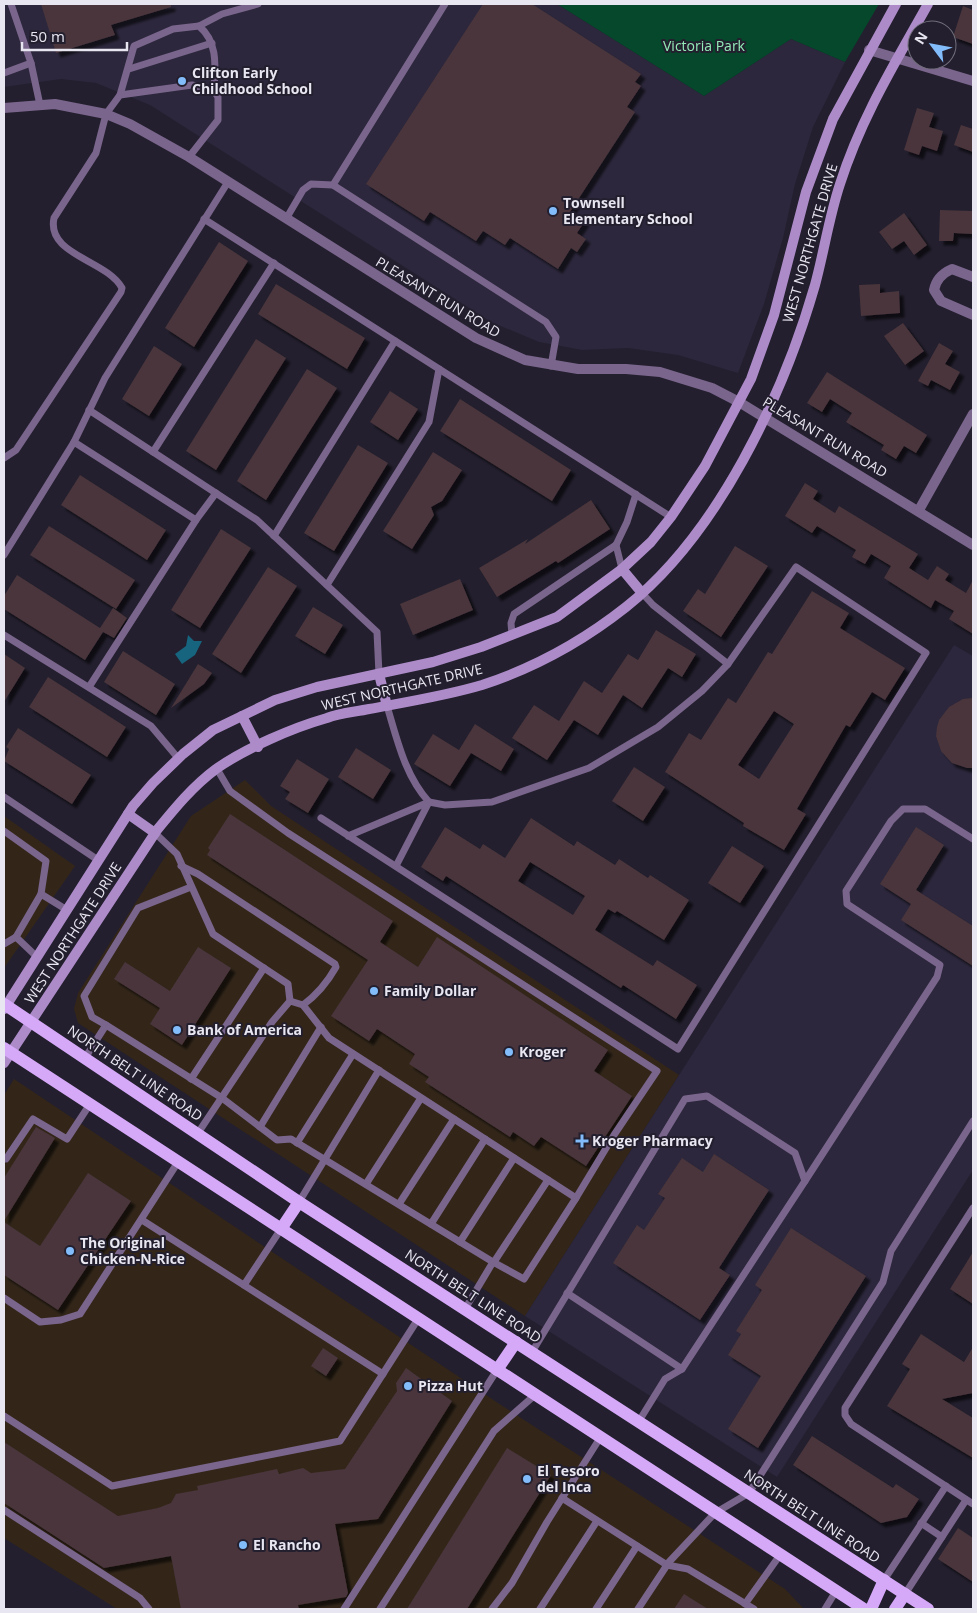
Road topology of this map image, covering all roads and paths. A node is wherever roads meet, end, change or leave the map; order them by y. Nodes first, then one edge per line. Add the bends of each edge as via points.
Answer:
1 (11, 4) edge
2 (258, 4) edge
3 (446, 4) edge
4 (896, 4) edge
5 (928, 4) edge
6 (199, 26) junction
7 (212, 44) junction
8 (869, 50) junction
9 (895, 59) junction
10 (31, 63) junction
11 (129, 69) junction
12 (4, 73) edge
13 (973, 81) edge
14 (214, 91) junction
15 (120, 95) junction
16 (40, 105) junction
17 (4, 108) edge
18 (106, 114) junction
19 (189, 157) junction
20 (228, 182) junction
21 (333, 185) junction
22 (204, 219) junction
23 (286, 219) junction
24 (274, 264) junction
25 (973, 277) edge
26 (973, 315) edge
27 (395, 341) junction
28 (551, 366) junction
29 (440, 369) junction
30 (739, 402) junction
31 (90, 410) junction
32 (973, 414) edge
33 (765, 416) junction
34 (74, 442) junction
35 (154, 452) junction
36 (4, 458) edge
37 (216, 493) junction
38 (636, 494) junction
39 (919, 510) junction
40 (672, 517) junction
41 (196, 520) junction
42 (274, 536) junction
43 (616, 545) junction
44 (973, 545) edge
45 (4, 555) edge
46 (622, 569) junction
47 (327, 585) junction
48 (642, 593) junction
49 (4, 635) edge
50 (512, 635) junction
51 (728, 664) junction
52 (379, 674) junction
53 (89, 687) junction
54 (387, 706) junction
55 (242, 716) junction
56 (258, 747) junction
57 (178, 758) junction
58 (217, 769) junction
59 (4, 797) edge
60 (429, 802) junction
61 (128, 814) junction
62 (321, 818) dead end
63 (4, 831) edge
64 (155, 833) junction
65 (348, 836) junction
66 (973, 839) edge
67 (98, 860) junction
68 (181, 866) junction
69 (396, 866) junction
70 (191, 887) junction
71 (41, 894) junction
72 (67, 910) junction
73 (16, 937) junction
74 (4, 944) edge
75 (37, 957) junction
76 (264, 968) junction
77 (290, 1001) junction
78 (303, 1005) junction
79 (4, 1006) edge
80 (31, 1022) junction
81 (106, 1025) junction
82 (321, 1027) junction
83 (6, 1054) edge
84 (353, 1054) junction
85 (85, 1058) junction
86 (379, 1070) junction
87 (191, 1079) junction
88 (222, 1098) junction
89 (421, 1098) junction
90 (90, 1104) junction
91 (454, 1119) junction
92 (973, 1122) edge
93 (260, 1127) junction
94 (198, 1133) junction
95 (485, 1139) junction
96 (297, 1143) junction
97 (4, 1158) edge
98 (514, 1158) junction
99 (325, 1159) junction
100 (178, 1162) junction
101 (548, 1180) junction
102 (805, 1181) junction
103 (366, 1184) junction
104 (576, 1198) junction
105 (299, 1202) junction
106 (398, 1204) junction
107 (973, 1208) edge
108 (142, 1220) junction
109 (431, 1224) junction
110 (281, 1229) junction
111 (460, 1242) junction
112 (493, 1262) junction
113 (244, 1285) junction
114 (567, 1293) junction
115 (4, 1298) edge
116 (465, 1309) junction
117 (418, 1319) junction
118 (516, 1342) junction
119 (532, 1352) junction
120 (682, 1369) junction
121 (497, 1370) junction
122 (383, 1374) junction
123 (535, 1396) junction
124 (4, 1416) edge
125 (638, 1422) junction
126 (600, 1438) junction
127 (946, 1486) junction
128 (749, 1493) junction
129 (562, 1498) junction
130 (966, 1500) junction
131 (973, 1504) edge
132 (4, 1510) edge
133 (715, 1513) junction
134 (598, 1521) junction
135 (922, 1523) junction
136 (942, 1537) junction
137 (637, 1546) junction
138 (780, 1555) junction
139 (667, 1565) junction
140 (884, 1580) junction
141 (836, 1591) junction
142 (905, 1594) junction
143 (745, 1604) junction
144 (149, 1609) edge
145 (344, 1609) edge
146 (380, 1609) edge
147 (492, 1609) edge
148 (540, 1609) edge
149 (596, 1609) edge
150 (638, 1609) edge
151 (754, 1609) edge
152 (825, 1609) edge
153 (864, 1609) edge
154 (871, 1609) edge
155 (895, 1609) edge
156 (928, 1609) edge

1 - 10 lane
2 - 6 lane via 222,14
3 - 21 lane
4 - 8 main road, WEST NORTHGATE DRIVE
5 - 9 main road, WEST NORTHGATE DRIVE
6 - 7 lane
6 - 11 lane via 173,29 134,46
7 - 11 lane
7 - 14 lane via 216,62
8 - 9 street
8 - 30 main road, WEST NORTHGATE DRIVE via 833,118 806,192 770,329
9 - 13 street
9 - 33 main road, WEST NORTHGATE DRIVE via 859,133 839,186 814,286
10 - 12 lane
10 - 16 lane
11 - 15 lane
14 - 15 lane via 192,85
14 - 19 lane via 218,97 218,120
15 - 18 lane
16 - 17 street, PLEASANT RUN ROAD
16 - 18 street, PLEASANT RUN ROAD via 55,104
18 - 19 street, PLEASANT RUN ROAD
18 - 36 lane via 96,153 52,226 60,243 116,278 121,292 16,450
19 - 20 street, PLEASANT RUN ROAD
20 - 22 lane
20 - 23 street, PLEASANT RUN ROAD
21 - 23 lane via 311,184
21 - 28 lane via 546,322 556,337
22 - 24 lane
22 - 31 lane via 104,378
23 - 28 street, PLEASANT RUN ROAD via 476,338 511,356
24 - 27 lane
24 - 35 lane
25 - 26 street via 952,269 944,272 935,283 934,290 941,301
27 - 29 lane
27 - 42 lane
28 - 30 street, PLEASANT RUN ROAD via 660,372 712,388
29 - 38 lane
29 - 47 lane via 429,422
30 - 33 street, PLEASANT RUN ROAD
30 - 40 main road, WEST NORTHGATE DRIVE via 713,453
31 - 34 lane
31 - 35 lane
32 - 39 street
33 - 39 street, PLEASANT RUN ROAD
33 - 48 main road, WEST NORTHGATE DRIVE via 696,534
34 - 41 lane
34 - 45 lane
35 - 37 lane
37 - 41 lane
37 - 42 lane via 257,520
38 - 40 lane
38 - 43 lane
39 - 44 street, PLEASANT RUN ROAD
40 - 46 main road, WEST NORTHGATE DRIVE
41 - 53 lane
42 - 47 lane
43 - 46 lane
43 - 50 lane via 514,614
46 - 48 main road
46 - 50 main road, WEST NORTHGATE DRIVE via 557,617
47 - 52 lane via 377,632
48 - 51 lane
48 - 54 main road, WEST NORTHGATE DRIVE via 581,639 538,662 482,685
49 - 53 lane
50 - 52 main road, WEST NORTHGATE DRIVE via 433,662
51 - 60 lane via 702,691 658,727 588,768 492,802 445,805
51 - 69 lane via 796,568 926,653 678,1049
52 - 54 main road
52 - 55 main road, WEST NORTHGATE DRIVE via 284,697
53 - 57 lane via 152,726
54 - 56 main road, WEST NORTHGATE DRIVE via 328,717
54 - 60 lane via 402,756
55 - 56 main road
55 - 57 main road, WEST NORTHGATE DRIVE via 214,730
56 - 58 main road, WEST NORTHGATE DRIVE
57 - 61 main road, WEST NORTHGATE DRIVE via 152,783
58 - 64 main road, WEST NORTHGATE DRIVE via 185,796
58 - 104 lane via 230,791 288,833 658,1071
59 - 67 lane
60 - 65 lane
60 - 69 lane
61 - 64 main road
61 - 67 main road, WEST NORTHGATE DRIVE
62 - 65 lane
63 - 71 lane via 46,861
64 - 68 lane via 177,854
64 - 80 main road, WEST NORTHGATE DRIVE
65 - 69 lane
66 - 102 lane via 925,809 903,809 890,821 846,891 847,904 940,965 937,977
67 - 72 main road, WEST NORTHGATE DRIVE
68 - 70 lane
68 - 78 lane via 335,964 330,978 318,994
70 - 76 lane via 212,934
70 - 81 lane via 138,908 84,996 92,1017
71 - 72 lane
71 - 73 lane
72 - 75 main road, WEST NORTHGATE DRIVE
73 - 74 lane
73 - 75 lane
75 - 79 main road, WEST NORTHGATE DRIVE
76 - 77 lane via 288,984
76 - 87 lane
77 - 78 lane
77 - 88 lane via 272,1022
78 - 82 lane
79 - 80 main road, NORTH BELT LINE ROAD
80 - 83 main road, WEST NORTHGATE DRIVE
80 - 85 main road, NORTH BELT LINE ROAD
81 - 85 lane
81 - 87 lane
82 - 84 lane via 329,1038
82 - 93 lane
83 - 90 main road
84 - 86 lane
84 - 96 lane
85 - 94 main road, NORTH BELT LINE ROAD
86 - 89 lane
86 - 99 lane
87 - 88 lane
88 - 93 lane
88 - 94 lane
89 - 91 lane
89 - 103 lane
90 - 97 lane via 67,1139 33,1120
90 - 100 main road
91 - 95 lane
91 - 106 lane
92 - 128 lane via 891,1251 883,1282
93 - 96 lane via 278,1140 291,1139
94 - 105 main road, NORTH BELT LINE ROAD
95 - 98 lane
95 - 109 lane
96 - 99 lane
98 - 101 lane
98 - 111 lane
99 - 103 lane
99 - 105 lane
100 - 108 lane
100 - 110 main road
101 - 104 lane
101 - 112 lane
102 - 114 lane via 795,1153 707,1096 685,1099
102 - 120 lane
103 - 106 lane
104 - 112 lane via 524,1279
105 - 110 main road
105 - 116 main road, NORTH BELT LINE ROAD
106 - 109 lane
107 - 127 lane via 844,1408 852,1424
108 - 113 lane
108 - 115 lane via 80,1314 40,1322
109 - 111 lane
110 - 113 lane
110 - 117 main road
111 - 112 lane
112 - 116 lane
113 - 122 lane
114 - 119 lane
114 - 120 lane
116 - 118 main road, NORTH BELT LINE ROAD
117 - 121 main road
117 - 122 lane
118 - 119 main road, NORTH BELT LINE ROAD
118 - 121 main road
119 - 125 main road, NORTH BELT LINE ROAD
120 - 125 lane via 665,1379
121 - 123 main road
121 - 145 lane
122 - 124 lane via 340,1441 112,1486
123 - 126 main road
123 - 146 lane via 494,1431
125 - 128 main road, NORTH BELT LINE ROAD
126 - 129 lane
126 - 133 main road
127 - 130 lane
127 - 135 lane
128 - 133 lane
128 - 140 main road, NORTH BELT LINE ROAD
129 - 134 lane
129 - 147 lane via 512,1583
130 - 131 lane
130 - 136 lane
132 - 144 lane via 140,1598
133 - 138 main road
133 - 139 lane
134 - 137 lane
134 - 148 lane
135 - 136 lane
135 - 140 lane
136 - 142 lane
137 - 139 lane
137 - 149 lane
138 - 141 main road
138 - 143 lane
139 - 143 lane via 688,1569
139 - 150 lane
140 - 142 main road, NORTH BELT LINE ROAD
140 - 154 main road
141 - 152 lane
141 - 153 main road
142 - 155 main road
142 - 156 main road, NORTH BELT LINE ROAD
143 - 151 lane

